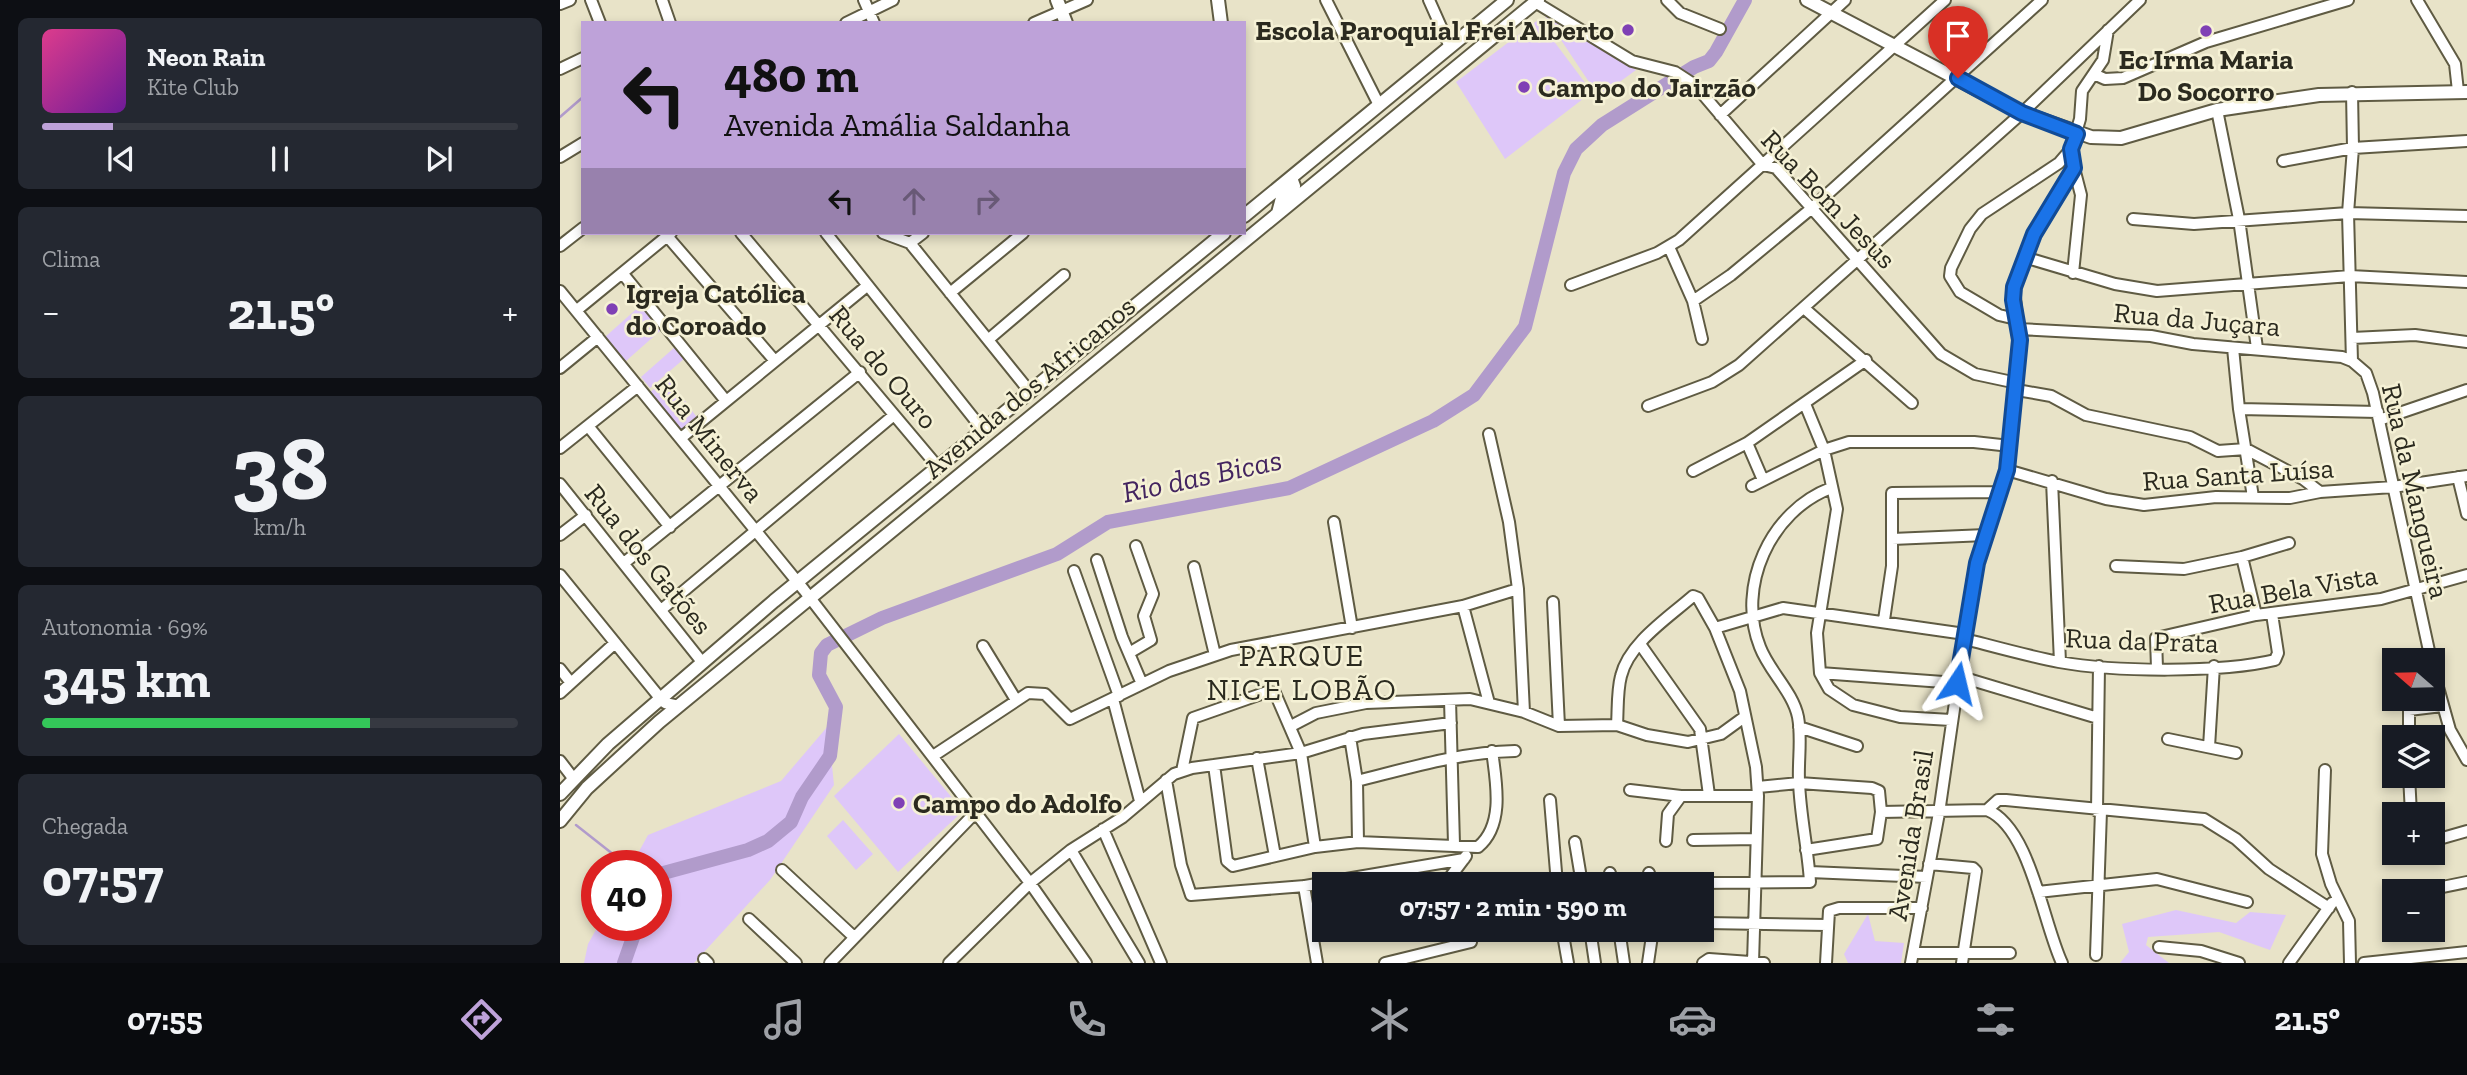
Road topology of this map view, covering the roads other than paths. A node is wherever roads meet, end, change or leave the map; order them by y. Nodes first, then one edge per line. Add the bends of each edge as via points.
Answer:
1 (570, 0) edge
2 (591, 0) edge
3 (893, 0) edge
4 (1087, 0) edge
5 (1218, 0) edge
6 (1326, 0) edge
7 (1429, 0) edge
8 (1507, 0) edge
9 (1667, 0) edge
10 (1807, 0) edge
11 (1845, 0) edge
12 (1945, 0) edge
13 (2042, 0) edge
14 (2140, 0) edge
15 (2348, 0) edge
16 (2417, 0) edge
17 (1535, 1) edge
18 (662, 2) edge
19 (560, 4) edge
20 (866, 5) edge
21 (1497, 9) junction
22 (1061, 11) edge
23 (1832, 12) junction
24 (599, 21) edge
25 (669, 21) edge
26 (848, 21) edge
27 (873, 21) edge
28 (1038, 21) edge
29 (1221, 21) edge
30 (1720, 29) dead end
31 (2108, 30) junction
32 (1895, 46) junction
33 (1450, 47) junction
34 (1476, 50) junction
35 (581, 59) edge
36 (560, 69) edge
37 (2096, 75) junction
38 (1958, 78) junction
39 (2352, 92) junction
40 (2463, 92) edge
41 (1379, 105) junction
42 (2217, 110) junction
43 (2022, 113) junction
44 (1720, 115) junction
45 (2077, 134) junction
46 (2467, 141) edge
47 (581, 144) edge
48 (2353, 148) junction
49 (2071, 149) junction
50 (560, 157) edge
51 (2283, 161) dead end
52 (1763, 165) junction
53 (2074, 168) junction
54 (1291, 178) junction
55 (1812, 208) junction
56 (2348, 213) junction
57 (1246, 214) edge
58 (1278, 214) junction
59 (2467, 215) edge
60 (2133, 219) dead end
61 (2239, 219) junction
62 (581, 230) edge
63 (668, 235) edge
64 (670, 235) edge
65 (743, 235) edge
66 (828, 235) edge
67 (888, 235) edge
68 (920, 235) edge
69 (1021, 235) edge
70 (1206, 235) edge
71 (1221, 235) edge
72 (910, 243) junction
73 (560, 246) edge
74 (1669, 247) junction
75 (1205, 248) junction
76 (2024, 257) junction
77 (1856, 258) junction
78 (1175, 272) junction
79 (2073, 273) junction
80 (623, 274) junction
81 (1064, 275) dead end
82 (2350, 276) junction
83 (2467, 282) edge
84 (1571, 285) dead end
85 (867, 286) junction
86 (2250, 286) junction
87 (560, 291) edge
88 (950, 293) junction
89 (1178, 296) junction
90 (1693, 301) junction
91 (1805, 309) junction
92 (577, 310) junction
93 (2018, 324) junction
94 (819, 325) junction
95 (598, 337) junction
96 (2352, 338) junction
97 (989, 339) junction
98 (1702, 339) dead end
99 (2467, 342) edge
100 (2233, 348) junction
101 (2257, 348) junction
102 (1866, 360) junction
103 (775, 361) junction
104 (2353, 361) junction
105 (560, 368) edge
106 (860, 372) junction
107 (638, 386) junction
108 (2017, 387) junction
109 (2467, 390) edge
110 (1030, 392) junction
111 (726, 401) junction
112 (1912, 403) dead end
113 (1805, 404) junction
114 (1648, 406) dead end
115 (2239, 409) junction
116 (894, 415) junction
117 (2378, 416) junction
118 (588, 426) junction
119 (983, 430) junction
120 (1489, 434) dead end
121 (681, 438) junction
122 (1747, 443) junction
123 (2010, 446) junction
124 (560, 448) edge
125 (2246, 449) junction
126 (1824, 450) junction
127 (938, 467) junction
128 (2007, 470) junction
129 (1693, 471) dead end
130 (2462, 477) edge
131 (1763, 480) junction
132 (2052, 481) junction
133 (560, 484) edge
134 (720, 486) junction
135 (1752, 486) dead end
136 (2393, 487) junction
137 (1831, 488) junction
138 (2000, 492) junction
139 (2320, 492) junction
140 (2253, 498) junction
141 (2467, 514) edge
142 (586, 515) junction
143 (1334, 522) dead end
144 (670, 527) junction
145 (757, 531) junction
146 (560, 535) edge
147 (1986, 535) junction
148 (1892, 539) junction
149 (2289, 542) dead end
150 (1136, 546) dead end
151 (2242, 557) junction
152 (1097, 560) dead end
153 (624, 563) junction
154 (2116, 566) dead end
155 (1194, 568) dead end
156 (1074, 571) dead end
157 (560, 575) edge
158 (2467, 575) edge
159 (798, 582) junction
160 (1518, 589) junction
161 (2414, 589) junction
162 (811, 598) junction
163 (774, 601) junction
164 (1553, 602) dead end
165 (1463, 606) junction
166 (661, 610) junction
167 (1820, 611) junction
168 (2272, 614) junction
169 (1750, 615) junction
170 (2256, 615) junction
171 (1884, 620) junction
172 (1352, 628) junction
173 (1715, 628) junction
174 (1965, 636) junction
175 (615, 643) junction
176 (1640, 644) junction
177 (983, 646) dead end
178 (2428, 648) edge
179 (1129, 653) junction
180 (1215, 655) junction
181 (702, 662) junction
182 (2060, 662) junction
183 (2099, 666) junction
184 (2214, 666) junction
185 (2157, 668) junction
186 (560, 669) edge
187 (1820, 673) junction
188 (1957, 680) junction
189 (571, 683) junction
190 (1142, 684) junction
191 (560, 693) edge
192 (1116, 697) junction
193 (660, 698) junction
194 (1016, 700) junction
195 (1450, 700) junction
196 (1489, 703) junction
197 (679, 706) junction
198 (2444, 711) edge
199 (1524, 712) junction
200 (1743, 718) junction
201 (2098, 718) junction
202 (1951, 720) junction
203 (1451, 723) junction
204 (1617, 725) junction
205 (1291, 726) junction
206 (1559, 726) junction
207 (1799, 727) junction
208 (1350, 737) junction
209 (2168, 738) dead end
210 (1703, 739) junction
211 (1857, 746) dead end
212 (2209, 747) junction
213 (1492, 751) junction
214 (1515, 751) dead end
215 (1301, 753) junction
216 (2236, 753) dead end
217 (933, 756) junction
218 (1257, 758) junction
219 (1453, 758) junction
220 (2467, 760) edge
221 (560, 761) edge
222 (1214, 765) junction
223 (2325, 770) dead end
224 (1182, 771) junction
225 (573, 778) junction
226 (1167, 780) junction
227 (1357, 781) junction
228 (1799, 783) junction
229 (1630, 790) dead end
230 (1758, 792) junction
231 (560, 794) edge
232 (1709, 795) junction
233 (1681, 796) junction
234 (1550, 800) dead end
235 (1140, 801) junction
236 (1987, 810) junction
237 (2099, 811) junction
238 (1881, 812) junction
239 (975, 813) junction
240 (1938, 813) junction
241 (560, 821) edge
242 (1103, 829) junction
243 (2467, 831) edge
244 (2445, 837) edge
245 (1756, 839) junction
246 (1693, 840) dead end
247 (1666, 841) dead end
248 (1358, 842) junction
249 (1575, 842) dead end
250 (1454, 844) junction
251 (1475, 846) junction
252 (1315, 847) junction
253 (1071, 850) junction
254 (1806, 850) junction
255 (1275, 856) junction
256 (1464, 859) junction
257 (1930, 864) junction
258 (782, 870) dead end
259 (1454, 872) edge
260 (1556, 872) edge
261 (1580, 872) edge
262 (1810, 877) junction
263 (1927, 877) junction
264 (1755, 882) junction
265 (2467, 882) edge
266 (1030, 883) junction
267 (1714, 883) edge
268 (2100, 883) junction
269 (1304, 886) junction
270 (2445, 886) edge
271 (2038, 892) junction
272 (2336, 896) junction
273 (2247, 902) dead end
274 (1922, 908) junction
275 (2329, 908) junction
276 (749, 919) dead end
277 (1714, 923) edge
278 (1754, 923) junction
279 (1827, 925) junction
280 (1311, 930) joint
281 (854, 937) junction
282 (1471, 942) dead end
283 (1564, 942) edge
284 (1592, 942) edge
285 (1621, 942) edge
286 (1651, 942) edge
287 (2159, 947) dead end
288 (2467, 952) edge
289 (2010, 953) dead end
290 (2096, 956) dead end
291 (1912, 958) edge
292 (1962, 959) edge
293 (1704, 961) edge
294 (796, 963) edge
295 (830, 963) edge
296 (949, 963) edge
297 (1086, 963) edge
298 (1139, 963) edge
299 (1161, 963) edge
300 (1317, 963) edge
301 (1385, 963) edge
302 (1568, 963) edge
303 (1595, 963) edge
304 (1624, 963) edge
305 (1648, 963) edge
306 (1753, 963) edge
307 (1765, 963) edge
308 (1826, 963) edge
309 (2062, 963) edge
310 (2239, 963) edge
311 (2289, 963) edge
312 (2350, 963) edge
313 (2364, 963) edge

1 - 19 street
2 - 24 street
3 - 20 street
4 - 22 street
5 - 29 main road
6 - 41 street
7 - 33 street
8 - 21 main road
9 - 30 street via 1680,13
10 - 23 main road
11 - 23 street
12 - 32 street
13 - 38 street
14 - 31 street
15 - 37 street via 2206,42 2123,78
16 - 40 street via 2455,64
17 - 34 main road, Avenida dos Africanos
17 - 44 street, Rua Bom Jesus via 1632,61 1675,72
18 - 25 street
20 - 26 street
20 - 27 street
21 - 33 main road
21 - 34 main road via 1502,18
22 - 28 street
23 - 32 main road
23 - 44 street
31 - 37 street
31 - 43 street
32 - 38 main road
32 - 52 street
33 - 41 main road
34 - 58 main road, Avenida dos Africanos
35 - 36 street
37 - 45 street via 2082,91
38 - 43 main road
38 - 55 street
39 - 40 main road
39 - 42 main road
39 - 48 street, Rua da Mangueira
41 - 54 main road
42 - 45 main road via 2121,138
42 - 61 street
43 - 45 main road
43 - 77 street
44 - 52 street, Rua Bom Jesus
45 - 49 street
46 - 48 street
47 - 50 street
48 - 51 street
48 - 56 street, Rua da Mangueira
49 - 53 street
49 - 93 street, Rua da Juçara via 2048,171 1982,214 1951,268 1959,292
52 - 55 street, Rua Bom Jesus via 1776,168
52 - 74 street
53 - 76 street, Avenida Brasil
53 - 79 street via 2081,195
54 - 57 main road
54 - 58 main road via 1294,186 1282,198
55 - 77 street, Rua Bom Jesus
55 - 90 street
56 - 59 street
56 - 61 street
56 - 82 street, Rua da Mangueira
58 - 89 main road, Avenida dos Africanos
60 - 61 street via 2194,224
61 - 86 street
62 - 73 street
63 - 80 street
64 - 103 street
65 - 94 street, Rua do Ouro
66 - 85 street
67 - 72 street
68 - 72 street
69 - 88 street
70 - 75 main road
71 - 75 main road, Avenida dos Africanos
72 - 88 street
74 - 84 street
74 - 90 street
75 - 78 main road, Avenida dos Africanos
76 - 79 street
76 - 93 street, Avenida Brasil via 2014,287
77 - 91 street
77 - 108 street, Rua Bom Jesus via 1947,359 1975,374
78 - 89 main road via 1169,286
78 - 110 main road, Avenida dos Africanos
79 - 86 street via 2157,291
80 - 92 street
80 - 111 street
81 - 97 street
82 - 83 street
82 - 86 street
82 - 96 street, Rua da Mangueira
85 - 94 street
85 - 119 street
86 - 101 street
87 - 92 street, Rua Minerva
88 - 97 street
89 - 162 main road, Avenida dos Africanos
90 - 98 street
91 - 102 street
91 - 114 street via 1721,378
92 - 95 street, Rua Minerva
93 - 100 street, Rua da Juçara
93 - 108 street, Avenida Brasil
94 - 103 street
94 - 106 street, Rua do Ouro
95 - 105 street
95 - 107 street, Rua Minerva
96 - 99 street via 2415,335
96 - 104 street, Rua da Mangueira
97 - 110 street
100 - 101 street, Rua da Juçara
100 - 115 street
101 - 104 street, Rua da Juçara
102 - 112 street
102 - 113 street
103 - 111 street
104 - 117 street, Rua da Mangueira via 2366,373
106 - 116 street, Rua do Ouro
106 - 134 street
107 - 118 street
107 - 121 street, Rua Minerva
108 - 123 street, Avenida Brasil
108 - 125 street, Rua Bom Jesus via 2051,396 2086,415 2190,437 2218,452
109 - 117 street
110 - 119 main road, Avenida dos Africanos
111 - 121 street
113 - 122 street
113 - 126 street
115 - 117 street
115 - 125 street
116 - 127 street, Rua do Ouro
116 - 145 street
117 - 136 street, Rua da Mangueira
118 - 124 street
118 - 144 street
119 - 127 main road, Avenida dos Africanos
120 - 160 street
121 - 134 street, Rua Minerva
122 - 129 street
122 - 131 street
123 - 126 street via 1880,441 1849,442
123 - 128 street, Avenida Brasil
125 - 139 street
125 - 140 street
126 - 131 street
126 - 137 street
127 - 159 main road, Avenida dos Africanos
128 - 132 street, Rua Santa Luísa
128 - 138 street, Avenida Brasil
130 - 136 street, Rua Santa Luísa
130 - 141 street
131 - 135 street
132 - 140 street, Rua Santa Luísa via 2130,504
132 - 182 street
133 - 142 street, Rua dos Gatões
134 - 144 street
134 - 145 street, Rua Minerva
136 - 139 street, Rua Santa Luísa
136 - 161 street, Rua da Mangueira
137 - 167 street via 1837,514
137 - 169 street via 1785,521 1764,551 1753,584
138 - 147 street, Avenida Brasil
138 - 148 street via 1898,491 1891,495
139 - 140 street, Rua Santa Luísa
142 - 146 street
142 - 153 street, Rua dos Gatões
143 - 172 street
144 - 153 street
145 - 159 street, Rua Minerva
145 - 166 street
147 - 148 street
147 - 174 street, Avenida Brasil
148 - 171 street
149 - 151 street
150 - 179 street via 1153,594 1144,616 1151,640
151 - 154 street via 2184,569
151 - 170 street
152 - 179 street
153 - 166 street, Rua dos Gatões
155 - 180 street
156 - 192 street
157 - 175 street
158 - 161 street, Rua Bela Vista
159 - 162 street, Rua Minerva
159 - 163 main road, Avenida dos Africanos
160 - 165 street
160 - 199 street
161 - 168 street, Rua Bela Vista via 2350,605
161 - 178 street, Rua da Mangueira
162 - 163 main road
162 - 197 main road, Avenida dos Africanos
162 - 217 street, Rua Minerva
163 - 181 main road, Avenida dos Africanos
164 - 206 street
165 - 172 street
165 - 196 street
166 - 181 street, Rua dos Gatões
167 - 169 street, Rua da Prata via 1783,608
167 - 171 street, Rua da Prata
167 - 187 street
168 - 170 street, Rua Bela Vista
168 - 184 street, Rua da Prata via 2277,658
169 - 173 street, Rua da Prata
169 - 207 street via 1761,651 1794,705
170 - 185 street, Rua Bela Vista via 2156,638
171 - 174 street, Rua da Prata
172 - 180 street
173 - 176 street via 1701,600 1693,596
173 - 200 street via 1740,691
174 - 182 street, Rua da Prata
174 - 188 street, Avenida Brasil
175 - 189 street
175 - 193 street
176 - 204 street via 1620,678
176 - 210 street via 1691,714
177 - 194 street
179 - 190 street
180 - 190 street
181 - 193 main road, Avenida dos Africanos
182 - 183 street, Rua da Prata
183 - 185 street, Rua da Prata
183 - 201 street
184 - 185 street, Rua da Prata
184 - 212 street
186 - 189 street
187 - 188 street
187 - 202 street via 1829,690 1853,705 1900,717
188 - 201 street
188 - 202 street, Avenida Brasil
189 - 191 street
190 - 192 street
192 - 194 street via 1070,719 1041,692
192 - 235 street
193 - 197 street
193 - 225 main road, Avenida dos Africanos
194 - 217 street
195 - 196 street
195 - 203 street
195 - 205 street via 1366,703 1316,713
196 - 199 street
197 - 241 main road, Avenida dos Africanos via 610,765
198 - 220 street
199 - 206 street
200 - 210 street via 1721,734
200 - 230 street
201 - 237 street
202 - 240 street, Avenida Brasil
203 - 208 street
203 - 219 street
204 - 206 street
204 - 210 street via 1668,740
205 - 215 street
205 - 224 street via 1278,696 1270,692 1193,718
207 - 211 street
207 - 228 street
208 - 215 street
208 - 227 street
209 - 212 street
210 - 232 street
212 - 216 street
213 - 214 street
213 - 219 street
213 - 251 street via 1498,806 1483,842
215 - 218 street
215 - 252 street
217 - 239 street, Rua Minerva
218 - 222 street
218 - 255 street
219 - 227 street
219 - 250 street
221 - 225 street
222 - 224 street
222 - 255 street via 1227,861 1231,865
223 - 272 street via 2322,854
224 - 226 street
225 - 231 main road, Avenida dos Africanos
226 - 235 street
226 - 269 street via 1181,865 1191,895
227 - 248 street
228 - 230 street
228 - 238 street via 1876,789
228 - 254 street
229 - 233 street
230 - 232 street
230 - 245 street
232 - 233 street
233 - 247 street via 1668,814
234 - 260 street
235 - 242 street
236 - 237 street via 1998,800 2006,800
236 - 240 street
236 - 271 street via 2002,818
237 - 268 street
237 - 275 street via 2204,819
238 - 240 street
238 - 254 street via 1877,839
239 - 266 street, Rua Minerva
239 - 281 street
240 - 257 street, Avenida Brasil
242 - 253 street
242 - 299 street
243 - 244 street
245 - 246 street
245 - 264 street
248 - 250 street
248 - 252 street
249 - 261 street
250 - 251 street
251 - 256 street
252 - 255 street
253 - 266 street
253 - 298 street
254 - 262 street
256 - 259 street
256 - 269 street
257 - 263 street, Avenida Brasil
257 - 292 street via 1976,871
258 - 281 street
262 - 263 street
262 - 264 street
263 - 274 street, Avenida Brasil
264 - 267 street
264 - 278 street
265 - 270 street
266 - 296 street
266 - 297 street, Rua Minerva
268 - 271 street
268 - 273 street via 2157,879
268 - 290 street
269 - 280 street
271 - 309 street
272 - 275 street
272 - 312 street via 2349,921
274 - 279 street via 1839,908 1829,911
274 - 291 street, Avenida Brasil
275 - 311 street
276 - 294 street
277 - 278 street
278 - 279 street
278 - 306 street
279 - 308 street
280 - 300 street
281 - 295 street
282 - 301 street
283 - 302 street
284 - 303 street
285 - 304 street
286 - 305 street
287 - 310 street via 2201,951
288 - 313 street
289 - 292 street
291 - 292 street
293 - 306 street
306 - 307 street

